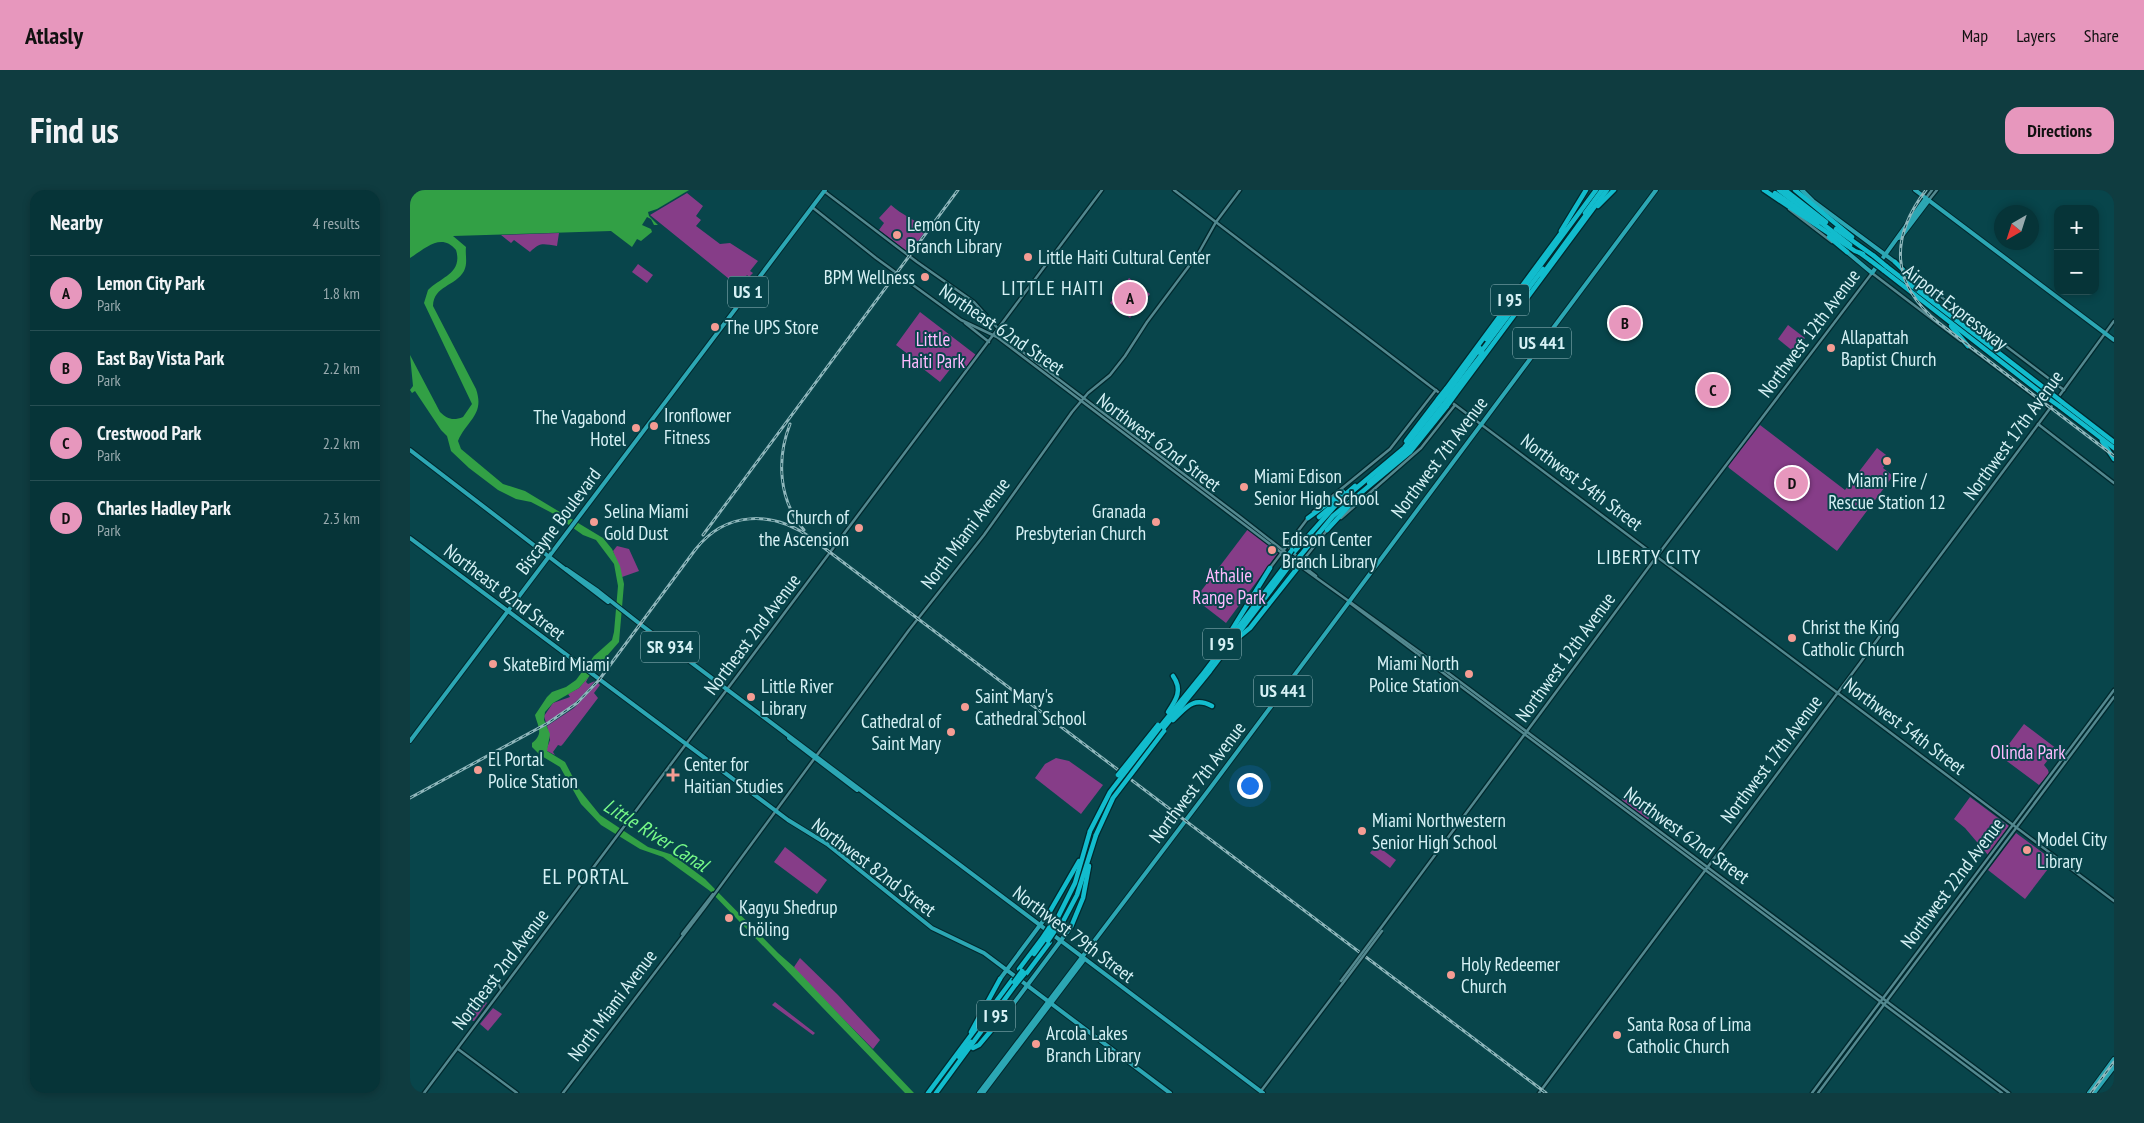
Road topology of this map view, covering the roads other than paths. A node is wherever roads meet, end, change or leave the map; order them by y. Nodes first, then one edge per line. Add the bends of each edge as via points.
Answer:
1 (825, 190) edge
2 (1102, 190) edge
3 (1174, 190) edge
4 (1240, 190) edge
5 (1586, 190) edge
6 (1600, 190) edge
7 (1614, 190) edge
8 (1656, 190) edge
9 (1764, 190) edge
10 (1771, 190) edge
11 (1791, 190) edge
12 (1796, 190) edge
13 (1915, 190) edge
14 (1932, 190) edge
15 (1937, 190) edge
16 (1782, 194) edge
17 (1796, 199) edge
18 (1927, 199) junction
19 (1784, 205) dead end
20 (812, 207) junction
21 (1578, 210) junction
22 (1592, 212) junction
23 (1796, 212) junction
24 (1587, 216) junction
25 (1571, 220) junction
26 (1216, 222) junction
27 (1847, 252) junction
28 (1865, 253) junction
29 (1552, 255) junction
30 (1886, 255) junction
31 (1895, 262) junction
32 (1885, 268) junction
33 (1872, 272) junction
34 (1936, 304) junction
35 (1940, 314) junction
36 (961, 320) junction
37 (2114, 321) edge
38 (998, 330) junction
39 (2105, 333) junction
40 (994, 335) junction
41 (2114, 340) edge
42 (989, 342) junction
43 (1011, 343) junction
44 (1482, 346) junction
45 (1968, 346) junction
46 (1466, 371) junction
47 (1458, 382) junction
48 (1436, 390) junction
49 (2064, 390) junction
50 (1450, 392) junction
51 (2051, 396) junction
52 (1082, 399) junction
53 (1443, 402) junction
54 (2060, 404) junction
55 (1455, 405) junction
56 (2050, 408) junction
57 (1481, 424) junction
58 (2038, 424) junction
59 (2096, 434) junction
60 (2114, 442) edge
61 (2114, 448) edge
62 (410, 450) edge
63 (2114, 459) edge
64 (2114, 482) edge
65 (1349, 490) junction
66 (1356, 497) junction
67 (1308, 518) junction
68 (1327, 530) junction
69 (410, 538) edge
70 (1289, 542) junction
71 (1283, 551) junction
72 (1296, 553) junction
73 (549, 556) junction
74 (1657, 556) junction
75 (1306, 557) junction
76 (1288, 564) junction
77 (1300, 565) junction
78 (1270, 568) joint
79 (1349, 601) junction
80 (507, 611) junction
81 (1228, 636) junction
82 (1239, 637) junction
83 (1173, 676) dead end
84 (728, 690) junction
85 (2114, 690) edge
86 (1838, 693) junction
87 (2114, 697) edge
88 (1212, 706) dead end
89 (1168, 712) junction
90 (1170, 723) junction
91 (1161, 728) junction
92 (1526, 734) junction
93 (410, 741) edge
94 (686, 744) junction
95 (816, 757) junction
96 (838, 775) junction
97 (851, 782) junction
98 (869, 796) junction
99 (775, 811) junction
100 (2013, 825) junction
101 (2017, 828) junction
102 (1092, 832) junction
103 (1093, 845) junction
104 (1079, 861) junction
105 (1707, 869) junction
106 (2114, 901) edge
107 (1049, 913) joint
108 (1039, 925) junction
109 (1071, 927) joint
110 (1054, 928) junction
111 (1046, 940) junction
112 (1061, 941) junction
113 (1083, 958) junction
114 (1011, 963) junction
115 (1006, 969) junction
116 (1023, 972) junction
117 (1000, 979) joint
118 (1032, 979) junction
119 (1015, 982) junction
120 (495, 983) dead end
121 (1028, 986) junction
122 (501, 990) junction
123 (1882, 1000) junction
124 (1050, 1002) junction
125 (1885, 1003) junction
126 (1011, 1007) joint
127 (969, 1038) junction
128 (457, 1048) junction
129 (973, 1048) junction
130 (2114, 1059) edge
131 (2114, 1066) edge
132 (992, 1078) junction
133 (1261, 1092) edge
134 (424, 1093) edge
135 (517, 1093) edge
136 (563, 1093) edge
137 (930, 1093) edge
138 (938, 1093) edge
139 (979, 1093) edge
140 (983, 1093) edge
141 (1170, 1093) edge
142 (1539, 1093) edge
143 (1812, 1093) edge
144 (1818, 1093) edge
145 (2002, 1093) edge
146 (2008, 1093) edge
147 (2089, 1093) edge
148 (2094, 1093) edge

1 - 20 main road, Biscayne Boulevard / US 1
1 - 38 main road, Northeast 62nd Street via 916,262 974,302
2 - 38 main road, Northeast 2nd Avenue
3 - 26 main road, Northwest 54th Street
4 - 26 main road, North Miami Avenue
5 - 21 highway
6 - 21 highway, I 95
6 - 22 highway, I 95
6 - 24 highway
6 - 29 highway
7 - 22 highway
8 - 57 main road, Northwest 7th Avenue / US 441
9 - 16 highway
10 - 16 highway
11 - 17 highway
12 - 17 highway
13 - 18 main road
14 - 18 main road, Northwest 12th Avenue
15 - 18 main road, Northwest 12th Avenue
16 - 17 highway
16 - 17 highway, Airport Expressway
17 - 23 highway
17 - 28 highway, Airport Expressway
17 - 28 highway, Airport Expressway via 1848,244
17 - 28 highway via 1813,205
17 - 30 main road via 1813,201
18 - 30 main road, Northwest 12th Avenue
18 - 39 main road
19 - 27 main road
20 - 36 main road, Northeast 62nd Street
20 - 73 main road, Biscayne Boulevard / US 1
21 - 25 highway, I 95
22 - 24 highway, I 95
23 - 27 highway
23 - 28 highway via 1855,252
24 - 46 highway, I 95
25 - 44 highway
25 - 46 highway, I 95
26 - 48 main road, Northwest 54th Street
26 - 52 main road, North Miami Avenue via 1198,254 1126,356
27 - 33 main road
28 - 32 highway, Airport Expressway, bridge
29 - 44 highway
29 - 46 highway
30 - 31 main road
30 - 33 main road, Northwest 12th Avenue
31 - 34 highway
31 - 49 main road
32 - 34 highway, Airport Expressway
32 - 35 highway, Airport Expressway
33 - 45 main road
33 - 74 main road, Northwest 12th Avenue
34 - 51 highway, Airport Expressway
35 - 45 highway
35 - 51 highway, Airport Expressway
36 - 40 main road, Northeast 62nd Street
36 - 42 main road
37 - 39 main road, Northwest 17th Avenue
38 - 40 main road, Northeast 2nd Avenue
38 - 43 main road, Northeast 62nd Street
39 - 41 main road
39 - 49 main road, Northwest 17th Avenue
40 - 42 main road, Northeast 2nd Avenue
40 - 43 main road
40 - 52 main road, Northeast 62nd Street
42 - 84 main road, Northeast 2nd Avenue
43 - 52 main road, Northeast 62nd Street
44 - 46 highway
45 - 56 main road
46 - 47 highway, I 95
46 - 47 highway, I 95
47 - 50 highway, I 95
47 - 50 highway, I 95
48 - 55 main road, Northwest 54th Street
48 - 67 main road via 1398,441
49 - 56 main road, Northwest 17th Avenue
50 - 53 highway, I 95, bridge
50 - 53 highway, I 95, bridge
51 - 54 highway, Airport Expressway, bridge
52 - 71 main road, Northwest 62nd Street
52 - 95 main road, North Miami Avenue
53 - 65 highway, I 95 via 1396,451
53 - 66 highway, I 95 via 1410,452
53 - 72 highway via 1404,448 1334,506
54 - 59 highway, Airport Expressway
54 - 60 highway, Airport Expressway
55 - 57 main road, Northwest 54th Street
55 - 68 main road via 1420,448
56 - 58 main road, Northwest 17th Avenue
57 - 74 main road, Northwest 54th Street
57 - 79 main road, Northwest 7th Avenue / US 441
58 - 64 main road
58 - 86 main road, Northwest 17th Avenue
59 - 61 highway, Airport Expressway
59 - 63 highway
62 - 73 main road, SR 934
65 - 67 highway
65 - 72 highway, I 95 via 1326,511
66 - 68 highway
66 - 72 highway, I 95
67 - 70 main road
68 - 75 main road
69 - 80 main road, Northeast 82nd Street
70 - 71 main road
70 - 75 main road via 1290,551 1302,559
71 - 77 main road, Northwest 62nd Street
71 - 78 main road
72 - 76 highway, I 95, bridge
72 - 76 highway, I 95, bridge
73 - 80 main road, Biscayne Boulevard / US 1
73 - 84 main road, SR 934
74 - 86 main road, Northwest 54th Street
74 - 92 main road, Northwest 12th Avenue
75 - 77 main road
76 - 81 highway, I 95
76 - 82 highway, I 95
76 - 91 highway
77 - 79 main road, Northwest 62nd Street
77 - 82 highway via 1250,628
78 - 81 highway
79 - 92 main road, Northwest 62nd Street
79 - 113 main road, Northwest 7th Avenue / US 441
80 - 93 main road, Biscayne Boulevard / US 1
80 - 94 main road, Northeast 82nd Street
81 - 89 highway, I 95
82 - 90 highway, I 95
83 - 89 highway via 1179,690
84 - 94 main road, Northeast 2nd Avenue
84 - 95 main road, SR 934
85 - 100 main road, Northwest 22nd Avenue
86 - 100 main road, Northwest 54th Street
86 - 105 main road, Northwest 17th Avenue
87 - 101 main road, Northwest 22nd Avenue
88 - 90 highway via 1194,702
89 - 91 highway, I 95
90 - 91 highway, I 95
91 - 102 highway, I 95, bridge
91 - 102 highway, I 95, bridge via 1110,786 1096,810
92 - 105 main road, Northwest 62nd Street
92 - 133 main road, Northwest 12th Avenue, bridge
94 - 99 main road, Northeast 82nd Street
94 - 122 main road, Northeast 2nd Avenue
95 - 96 main road, Northwest 79th Street
95 - 97 main road, Northwest 79th Street
95 - 99 main road, North Miami Avenue
96 - 97 main road
96 - 98 main road, Northwest 79th Street
97 - 98 main road, Northwest 79th Street
98 - 108 main road, Northwest 79th Street
99 - 115 main road, Northwest 82nd Street via 829,846 932,928 979,949
99 - 136 main road, North Miami Avenue
100 - 101 main road, Northwest 54th Street
100 - 123 main road, Northwest 22nd Avenue
101 - 106 main road, Northwest 54th Street
101 - 125 main road, Northwest 22nd Avenue
102 - 103 highway, I 95
102 - 104 highway, I 95
102 - 110 highway via 1076,883
103 - 109 highway via 1083,898
103 - 110 highway, I 95 via 1077,895
104 - 107 highway
104 - 110 highway, I 95
105 - 123 main road, Northwest 62nd Street
105 - 142 main road, Northwest 17th Avenue
107 - 108 main road
108 - 112 main road, Northwest 79th Street
108 - 114 main road
109 - 112 main road
110 - 111 highway, I 95, bridge
110 - 111 highway, I 95, bridge
111 - 116 highway, I 95
111 - 116 highway, I 95
112 - 113 main road, Northwest 79th Street
112 - 118 main road
113 - 124 main road, Northwest 7th Avenue / US 441
113 - 133 main road, Northwest 79th Street
114 - 115 main road
114 - 118 main road via 1011,970 1027,981
115 - 117 main road
115 - 121 main road, Northwest 82nd Street
116 - 119 highway, I 95, bridge
116 - 119 highway, I 95, bridge
117 - 127 highway
118 - 121 main road
119 - 127 highway, I 95
119 - 129 highway, I 95
119 - 137 highway
119 - 138 highway
120 - 122 main road
121 - 124 main road, Northwest 82nd Street
121 - 126 main road
122 - 128 main road, Northeast 2nd Avenue
123 - 125 main road, Northwest 62nd Street
123 - 143 main road, Northwest 22nd Avenue
124 - 132 main road, Northwest 7th Avenue / US 441
124 - 141 main road, Northwest 82nd Street
125 - 144 main road, Northwest 22nd Avenue
125 - 145 main road, Northwest 62nd Street
125 - 146 main road, Northwest 62nd Street
126 - 129 highway
127 - 137 highway, I 95
128 - 134 main road, Northeast 2nd Avenue
128 - 135 main road
129 - 138 highway, I 95
130 - 147 main road
131 - 148 main road
132 - 139 main road, Northwest 7th Avenue / US 441
132 - 140 main road, Northwest 7th Avenue / US 441

